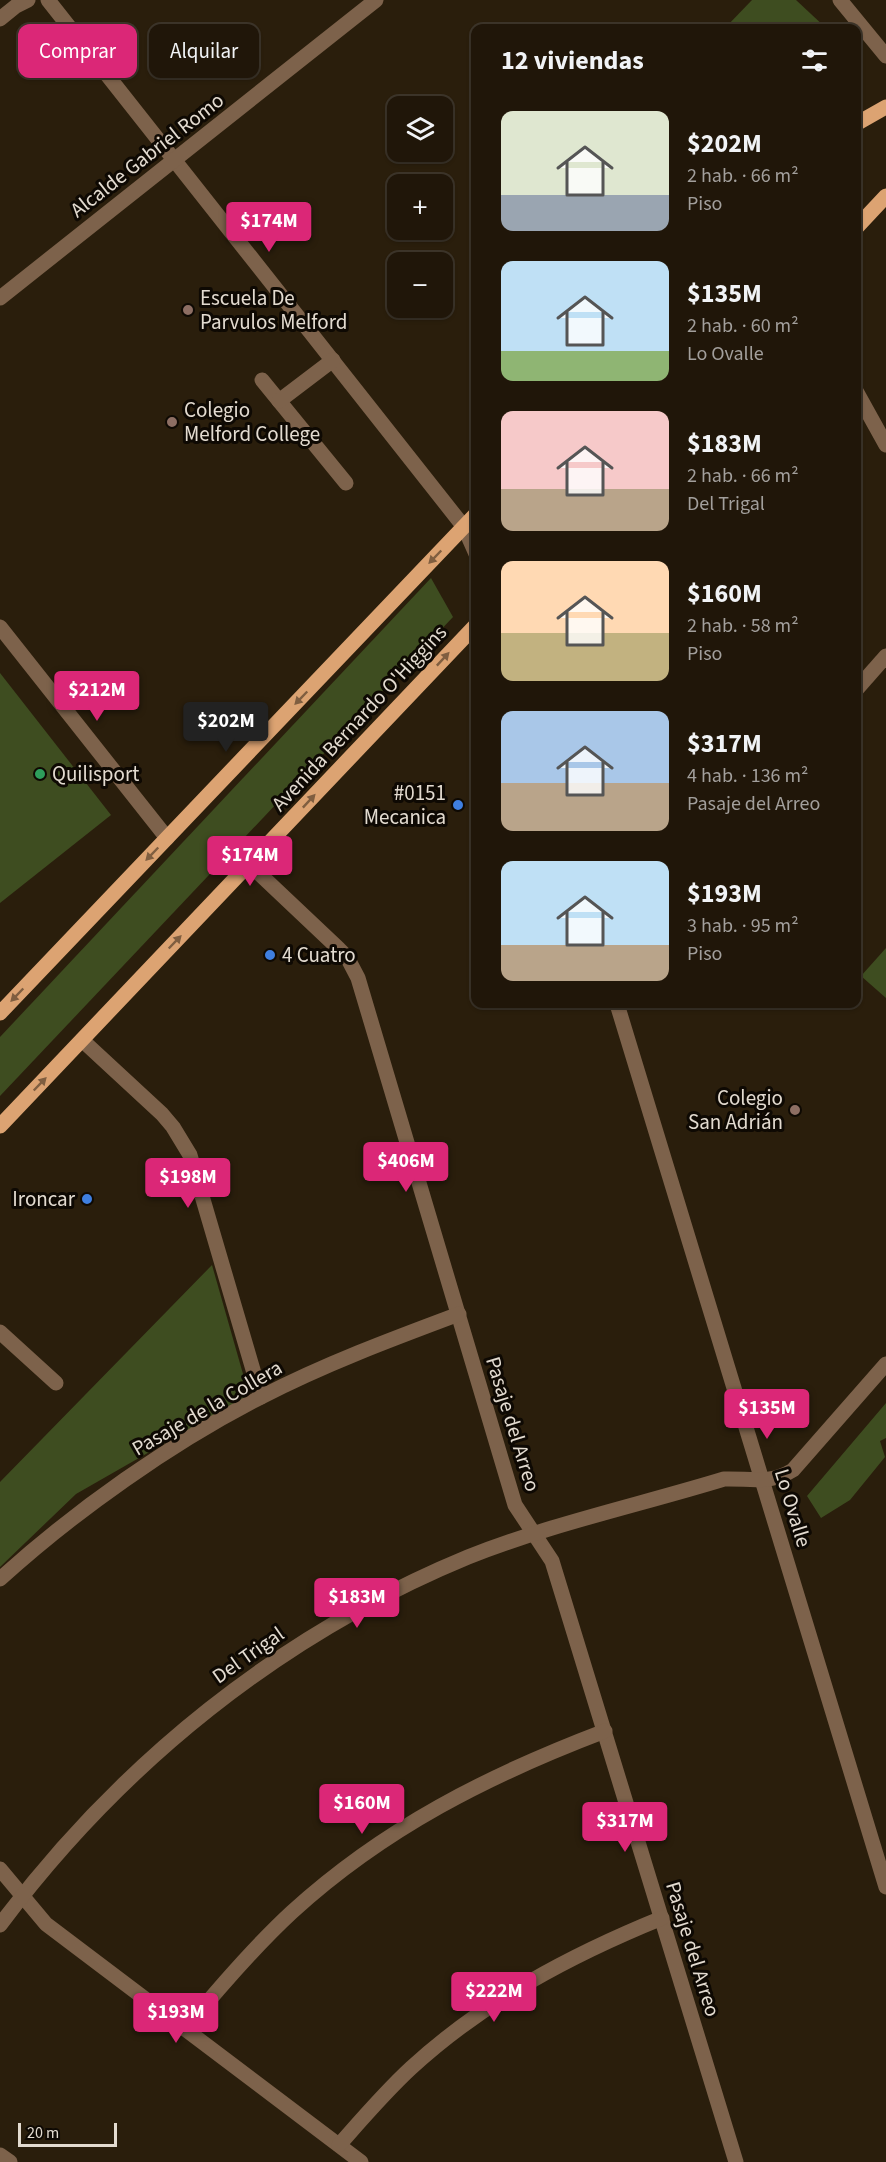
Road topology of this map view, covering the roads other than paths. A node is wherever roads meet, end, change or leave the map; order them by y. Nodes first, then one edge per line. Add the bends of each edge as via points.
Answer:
1 (28, 0) edge
2 (48, 0) edge
3 (376, 0) edge
4 (840, 0) edge
5 (0, 19) edge
6 (860, 24) edge
7 (861, 26) edge
8 (886, 56) edge
9 (886, 107) edge
10 (861, 121) edge
11 (174, 160) junction
12 (886, 196) edge
13 (861, 223) edge
14 (0, 298) edge
15 (333, 360) junction
16 (262, 381) dead end
17 (861, 400) edge
18 (279, 401) junction
19 (886, 445) edge
20 (346, 483) dead end
21 (471, 519) edge
22 (464, 526) junction
23 (471, 542) edge
24 (0, 627) edge
25 (471, 630) edge
26 (886, 656) edge
27 (861, 684) edge
28 (167, 838) junction
29 (249, 864) junction
30 (618, 1008) edge
31 (0, 1013) edge
32 (82, 1040) junction
33 (0, 1126) edge
34 (459, 1314) junction
35 (0, 1332) edge
36 (886, 1364) edge
37 (56, 1383) dead end
38 (261, 1397) junction
39 (762, 1480) junction
40 (534, 1534) junction
41 (0, 1579) edge
42 (605, 1731) junction
43 (0, 1869) edge
44 (886, 1887) edge
45 (22, 1895) junction
46 (662, 1918) junction
47 (0, 1924) edge
48 (184, 2029) junction
49 (339, 2145) junction
50 (0, 2154) edge
51 (10, 2162) edge
52 (361, 2162) edge
53 (736, 2162) edge

1 - 5 street
2 - 11 street
3 - 11 street, Alcalde Gabriel Romo
4 - 6 street
7 - 8 street
9 - 10 main road
11 - 14 street, Alcalde Gabriel Romo
11 - 15 street
12 - 13 main road
15 - 18 street
15 - 22 street
16 - 18 street
17 - 19 street
18 - 20 street
21 - 22 main road
22 - 23 street
22 -> 28 main road
24 - 28 street
29 -> 25 main road, Avenida Bernardo O'Higgins
26 - 27 street
28 -> 31 main road
32 -> 29 main road, Avenida Bernardo O'Higgins
29 - 34 street, Pasaje del Arreo via 354,967
30 - 39 street, Lo Ovalle
33 -> 32 main road, Avenida Bernardo O'Higgins
32 - 38 street via 162,1114 190,1155
34 - 38 street, Pasaje de la Collera
34 - 40 street, Pasaje del Arreo via 515,1505
35 - 37 street
36 - 39 street, Del Trigal via 793,1470 782,1477
38 - 41 street, Pasaje de la Collera via 109,1493
39 - 40 street, Del Trigal via 724,1479
39 - 44 street, Lo Ovalle
40 - 42 street, Pasaje del Arreo via 552,1561
40 - 45 street, Del Trigal via 469,1557 396,1590 298,1644 248,1679 169,1741 119,1787
42 - 46 street, Pasaje del Arreo
42 - 48 street via 490,1778 371,1849 292,1912
43 - 45 street
45 - 47 street, Del Trigal
45 - 48 street via 46,1924
46 - 49 street via 556,1966 473,2018 410,2069
46 - 53 street, Pasaje del Arreo
48 - 49 street
49 - 52 street
50 - 51 street

